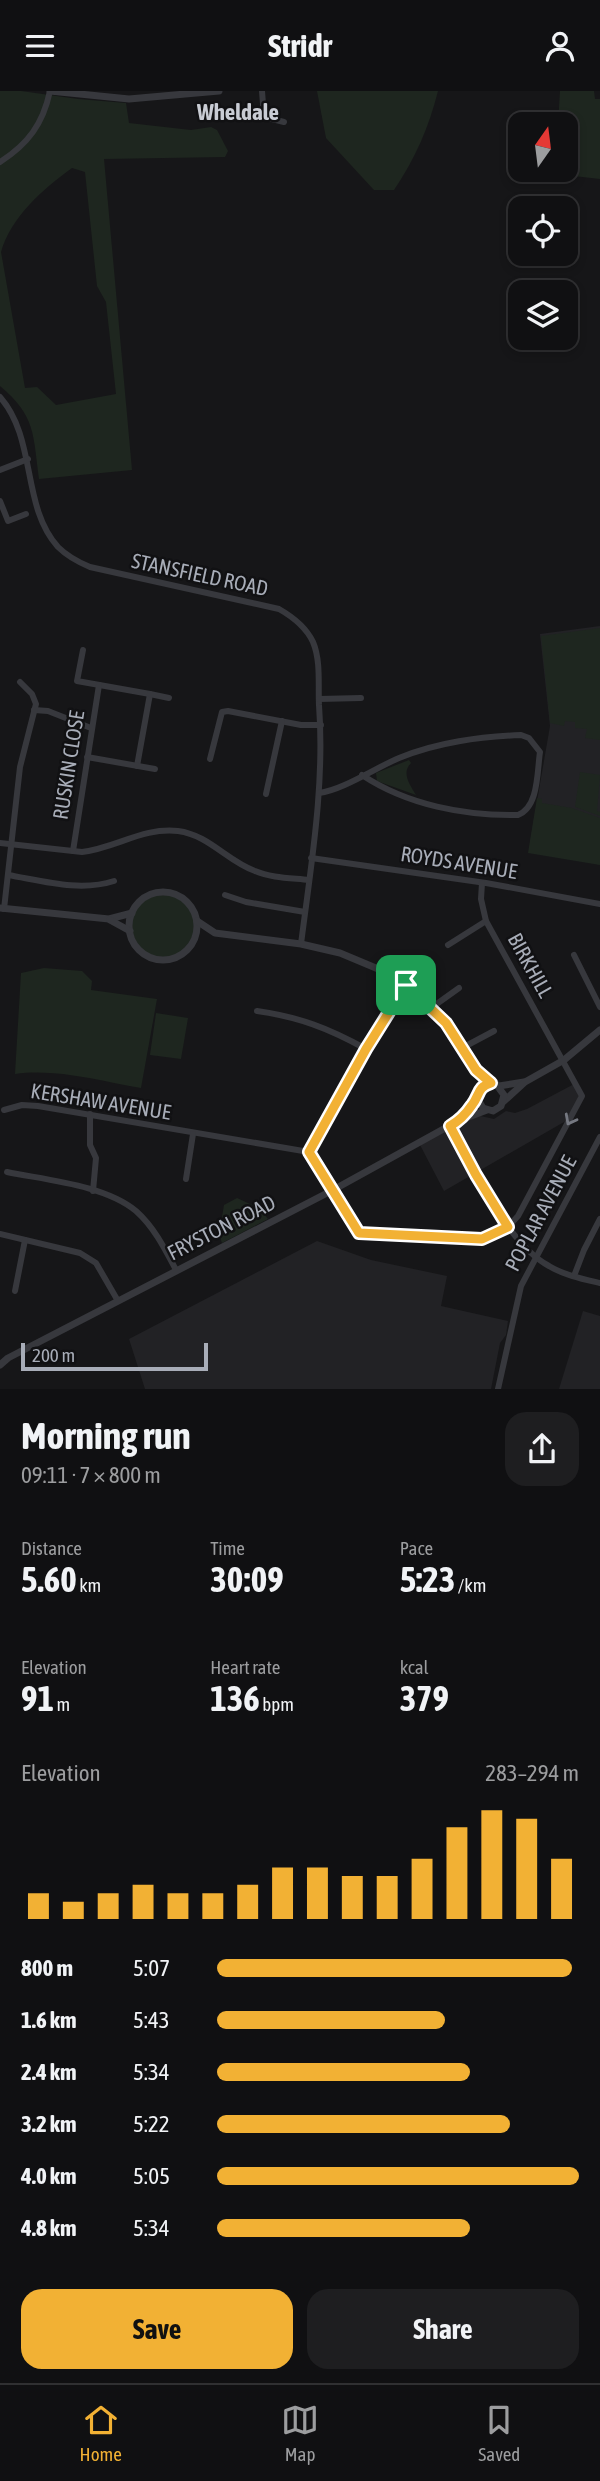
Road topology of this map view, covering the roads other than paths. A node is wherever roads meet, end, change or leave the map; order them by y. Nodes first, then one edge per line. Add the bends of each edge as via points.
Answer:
1 (50, 91) edge
2 (219, 91) edge
3 (262, 91) edge
4 (264, 117) junction
5 (249, 118) dead end
6 (284, 121) dead end
7 (0, 162) edge
8 (0, 397) edge
9 (27, 459) junction
10 (0, 470) edge
11 (0, 501) edge
12 (26, 514) dead end
13 (83, 650) dead end
14 (20, 682) dead end
15 (99, 685) junction
16 (150, 694) junction
17 (169, 698) dead end
18 (361, 698) dead end
19 (319, 699) junction
20 (34, 710) junction
21 (282, 721) junction
22 (321, 725) junction
23 (91, 728) junction
24 (87, 757) junction
25 (210, 759) dead end
26 (137, 766) junction
27 (155, 769) dead end
28 (362, 775) junction
29 (319, 793) junction
30 (266, 794) dead end
31 (0, 843) edge
32 (12, 844) junction
33 (73, 851) junction
34 (311, 858) junction
35 (8, 875) junction
36 (309, 880) junction
37 (114, 881) dead end
38 (482, 883) junction
39 (225, 895) dead end
40 (600, 904) edge
41 (2, 908) edge
42 (305, 912) junction
43 (132, 913) junction
44 (109, 919) junction
45 (197, 921) junction
46 (486, 921) junction
47 (130, 931) junction
48 (215, 933) junction
49 (194, 943) junction
50 (302, 944) junction
51 (448, 945) dead end
52 (573, 955) dead end
53 (406, 985) junction
54 (459, 988) dead end
55 (432, 1007) junction
56 (600, 1007) edge
57 (257, 1011) dead end
58 (600, 1030) edge
59 (494, 1031) dead end
60 (462, 1048) junction
61 (366, 1049) junction
62 (564, 1060) junction
63 (476, 1070) junction
64 (525, 1082) junction
65 (495, 1085) junction
66 (480, 1089) junction
67 (477, 1098) junction
68 (503, 1102) junction
69 (4, 1110) dead end
70 (487, 1110) junction
71 (90, 1114) junction
72 (458, 1121) junction
73 (450, 1126) junction
74 (193, 1133) junction
75 (600, 1137) edge
76 (309, 1152) junction
77 (7, 1172) dead end
78 (186, 1179) dead end
79 (333, 1190) junction
80 (93, 1191) junction
81 (600, 1219) edge
82 (508, 1227) junction
83 (0, 1234) edge
84 (25, 1240) junction
85 (536, 1258) junction
86 (176, 1270) junction
87 (574, 1276) junction
88 (600, 1283) edge
89 (15, 1290) dead end
90 (118, 1301) junction
91 (0, 1364) edge
92 (498, 1389) edge

1 - 2 street via 129,99
1 - 7 street via 36,130
3 - 4 street
4 - 5 street
4 - 6 street
8 - 9 street, STANSFIELD ROAD via 12,412
9 - 10 street
9 - 19 street, STANSFIELD ROAD via 50,537 72,558 90,567 267,606 290,616 313,643
11 - 12 street via 8,521
13 - 15 street via 77,681
14 - 20 street via 32,694
15 - 16 street
15 - 23 street, RUSKIN CLOSE
16 - 17 street
16 - 26 street
18 - 19 street
19 - 22 street, STANSFIELD ROAD
20 - 23 street
20 - 32 street via 20,767
21 - 22 street
21 - 25 street via 222,712
21 - 30 street
22 - 29 street, STANSFIELD ROAD
23 - 24 street, RUSKIN CLOSE
24 - 26 street
24 - 33 street, RUSKIN CLOSE
26 - 27 street
28 - 28 street via 419,803 518,815 533,801 540,752 530,738 492,736 421,750
28 - 29 street
29 - 34 street, STANSFIELD ROAD
31 - 32 street
32 - 33 street
32 - 35 street
33 - 36 street via 96,850 149,832 179,831 204,840 255,872
34 - 36 street, STANSFIELD ROAD
34 - 38 street, ROYDS AVENUE
35 - 37 street via 78,886
35 - 41 street
36 - 42 street, STANSFIELD ROAD
38 - 40 street, ROYDS AVENUE
38 - 46 street, BIRKHILL
39 - 42 street
41 - 44 street
42 - 50 street, STANSFIELD ROAD
43 - 44 street
43 - 45 street via 149,896 171,893 187,902
43 - 47 street
44 - 47 street
45 - 48 street
45 - 49 street
46 - 51 street
46 - 62 street, BIRKHILL
47 - 49 street via 138,949 157,960 178,957
48 - 49 street
48 - 50 street
50 - 53 street via 370,964
52 - 56 street
53 - 55 street
53 - 61 street
54 - 55 street
55 - 60 street
57 - 61 street via 309,1021
58 - 62 street, FRYSTON ROAD
59 - 60 street
60 - 63 street
61 - 76 street
62 - 64 street, FRYSTON ROAD
62 -> 82 street, BIRKHILL via 582,1096
63 - 65 street
63 - 66 street
64 - 65 street, FRYSTON ROAD
64 - 68 street, FRYSTON ROAD
65 - 66 street, FRYSTON ROAD
65 - 68 street via 504,1094
66 - 67 street, FRYSTON ROAD
67 - 70 street
67 - 72 street, FRYSTON ROAD
68 - 70 street, FRYSTON ROAD via 497,1109
69 - 71 street, KERSHAW AVENUE via 30,1105
70 - 72 street, FRYSTON ROAD
71 - 74 street, KERSHAW AVENUE
71 - 80 street via 90,1145 96,1158
72 - 73 street, FRYSTON ROAD
73 - 79 street, FRYSTON ROAD
73 - 82 street
74 - 76 street, KERSHAW AVENUE
74 - 78 street, KERSHAW AVENUE
75 - 85 street, POPLAR AVENUE
76 - 79 street
77 - 80 street
79 - 82 street via 359,1233 482,1239
79 - 86 street, FRYSTON ROAD
80 - 86 street via 136,1211 159,1238
81 - 87 street
82 - 85 street
83 - 84 street
84 - 89 street
84 - 90 street via 80,1253 96,1263
85 - 87 street
85 - 92 street, POPLAR AVENUE via 521,1286
86 - 90 street, FRYSTON ROAD
87 - 88 street
90 - 91 street, FRYSTON ROAD

